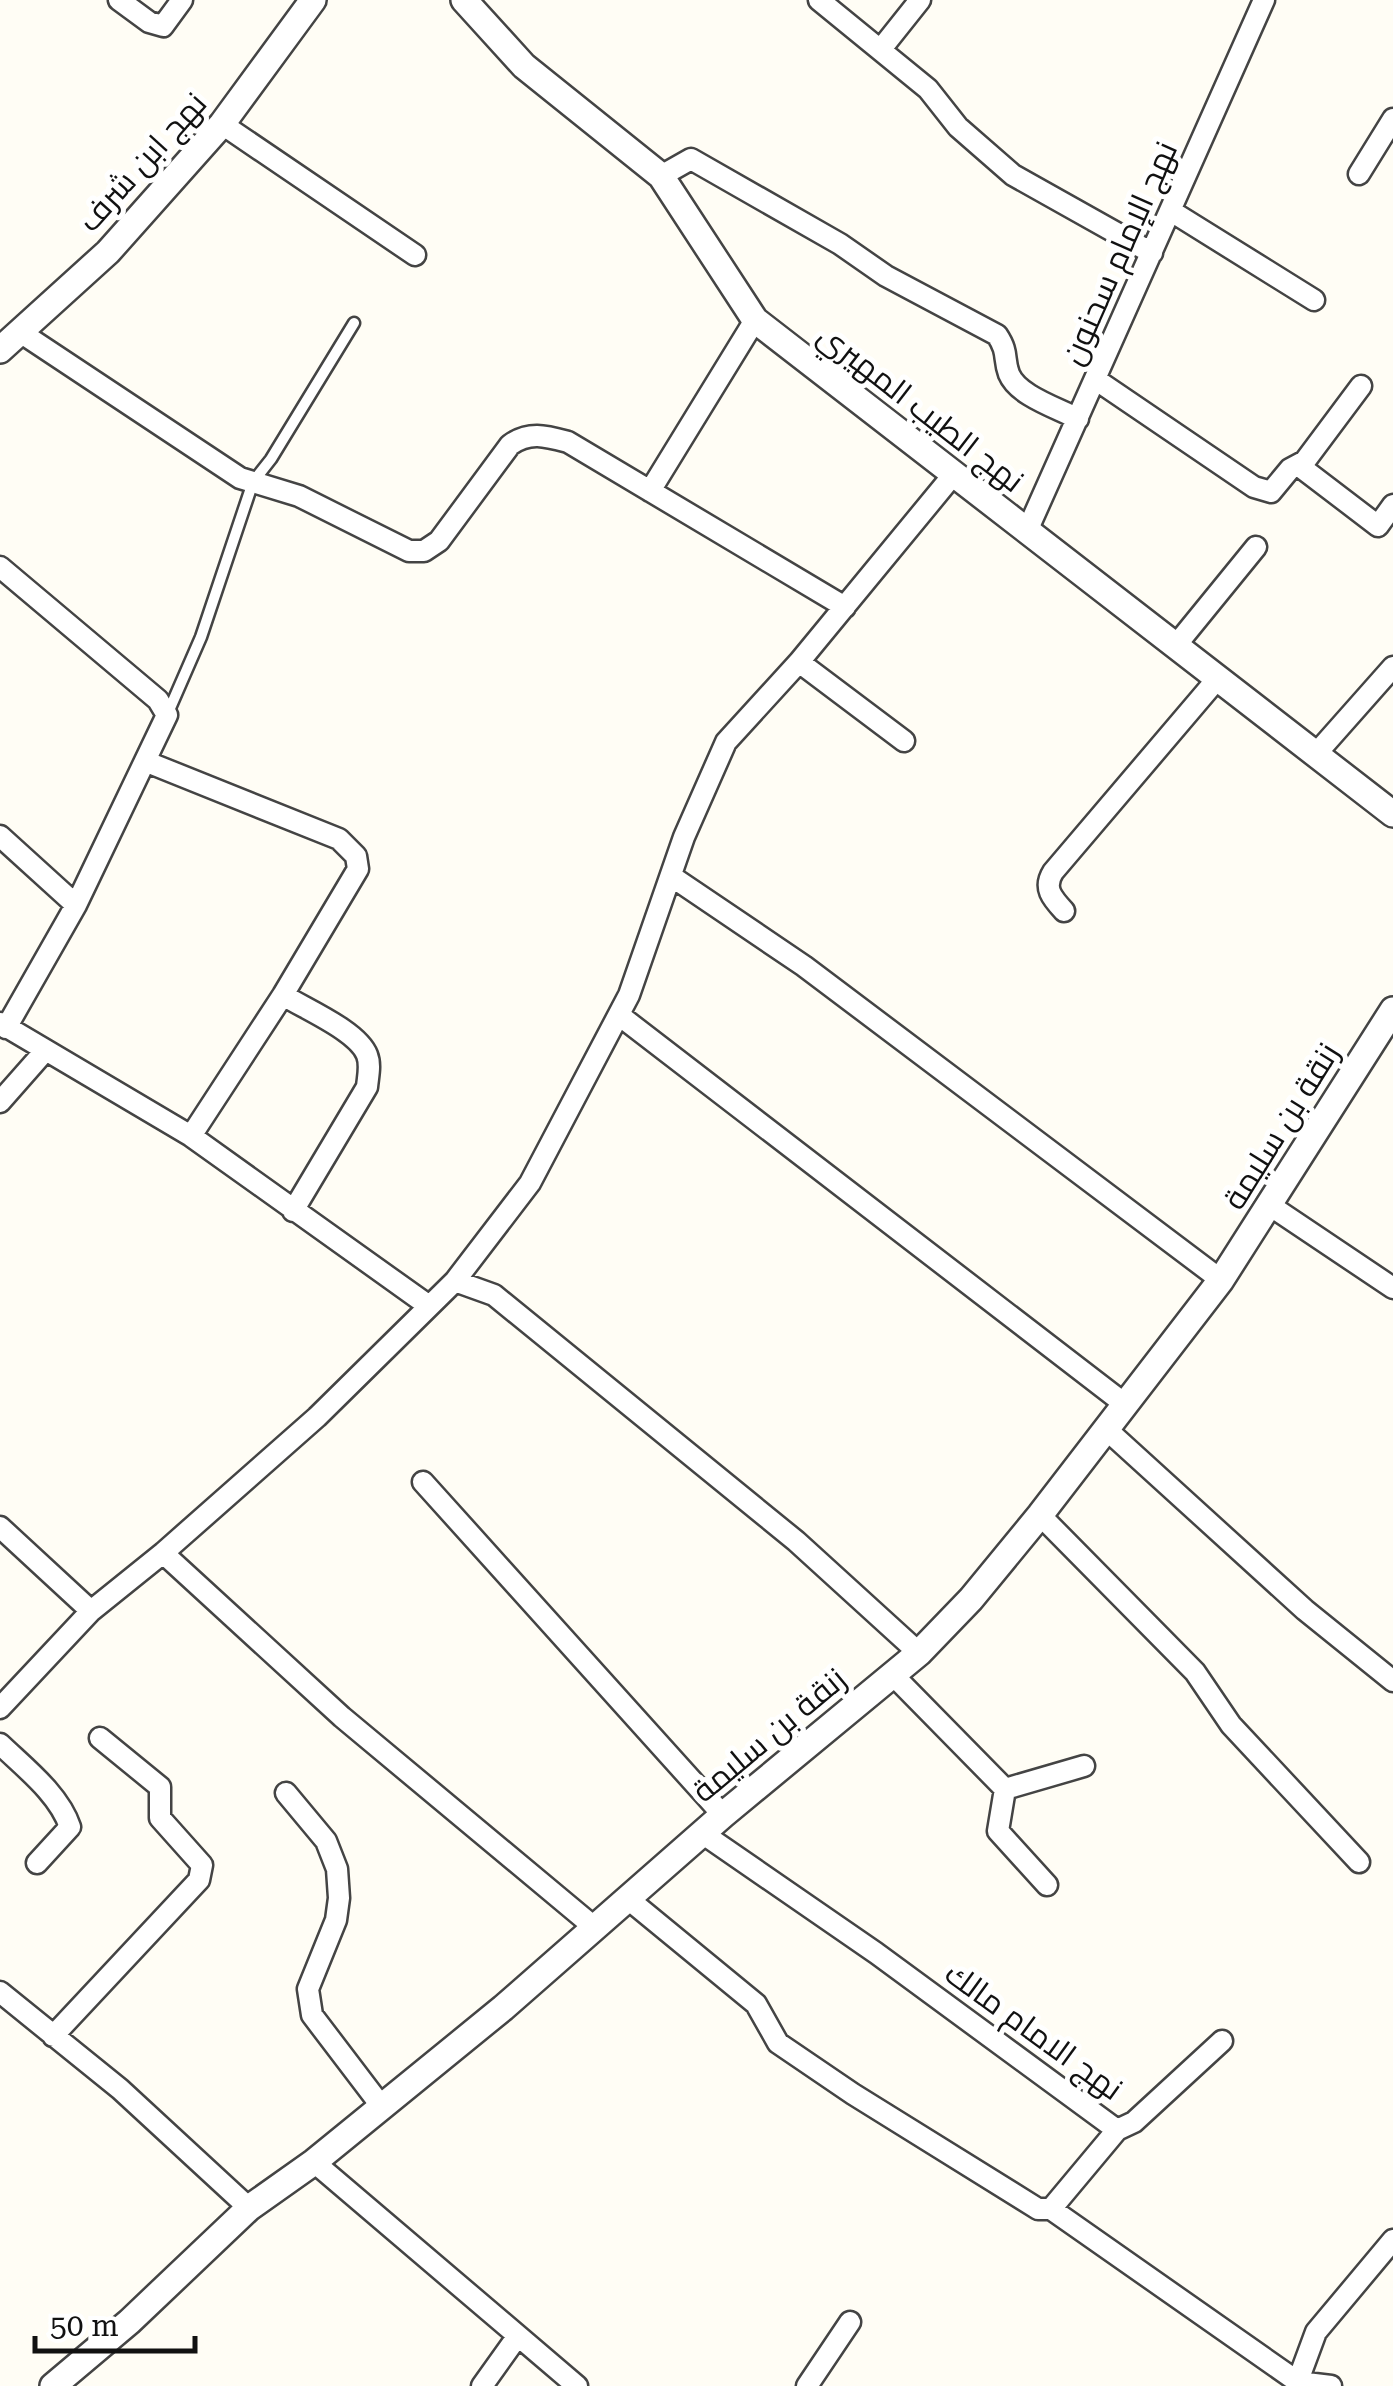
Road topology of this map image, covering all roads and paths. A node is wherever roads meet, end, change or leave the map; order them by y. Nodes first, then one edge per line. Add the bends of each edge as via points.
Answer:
1 (119, 0) edge
2 (182, 0) edge
3 (313, 0) edge
4 (464, 0) edge
5 (819, 0) edge
6 (920, 0) edge
7 (1264, 0) edge
8 (882, 48) junction
9 (1393, 119) edge
10 (222, 124) junction
11 (1359, 174) dead end
12 (661, 176) junction
13 (1171, 210) junction
14 (1152, 253) junction
15 (415, 254) dead end
16 (1314, 300) dead end
17 (755, 320) junction
18 (354, 323) dead end
19 (6, 341) edge
20 (1094, 379) junction
21 (1360, 386) dead end
22 (1078, 419) junction
23 (1298, 465) junction
24 (953, 475) junction
25 (253, 482) junction
26 (650, 490) junction
27 (1393, 505) edge
28 (1028, 531) junction
29 (1256, 547) dead end
30 (0, 567) edge
31 (845, 607) junction
32 (1177, 644) junction
33 (799, 662) junction
34 (1393, 667) edge
35 (1218, 678) junction
36 (167, 715) junction
37 (904, 742) dead end
38 (1315, 754) junction
39 (147, 762) junction
40 (1393, 814) edge
41 (0, 836) edge
42 (671, 876) junction
43 (76, 905) junction
44 (1064, 911) dead end
45 (283, 995) junction
46 (1393, 1010) edge
47 (619, 1015) junction
48 (3, 1025) edge
49 (44, 1052) junction
50 (0, 1102) edge
51 (191, 1136) junction
52 (1270, 1206) junction
53 (293, 1210) junction
54 (1221, 1280) junction
55 (456, 1281) junction
56 (1393, 1288) edge
57 (429, 1306) junction
58 (1126, 1405) junction
59 (1106, 1429) junction
60 (423, 1482) dead end
61 (1040, 1515) junction
62 (0, 1527) edge
63 (163, 1554) junction
64 (91, 1611) junction
65 (919, 1652) junction
66 (892, 1674) junction
67 (1393, 1681) edge
68 (0, 1708) edge
69 (100, 1738) dead end
70 (0, 1744) edge
71 (1084, 1766) dead end
72 (1004, 1789) junction
73 (286, 1793) dead end
74 (722, 1815) junction
75 (702, 1833) junction
76 (37, 1862) dead end
77 (1359, 1862) dead end
78 (1047, 1885) dead end
79 (627, 1898) junction
80 (594, 1926) junction
81 (0, 1992) edge
82 (53, 2036) junction
83 (1222, 2041) dead end
84 (382, 2108) junction
85 (1118, 2130) junction
86 (314, 2162) junction
87 (249, 2208) junction
88 (1051, 2209) junction
89 (1393, 2240) edge
90 (850, 2322) dead end
91 (517, 2337) junction
92 (1297, 2384) edge
93 (53, 2386) edge
94 (482, 2386) edge
95 (577, 2386) edge
96 (806, 2386) edge
97 (1330, 2386) edge

1 - 2 street via 164,26
3 - 10 street, نهج ابن شرف
4 - 12 street, نهج الطيب المهيري via 524,66
5 - 8 street
6 - 8 street
7 - 13 street, نهج الإمام سحنون
8 - 14 street via 1012,175
9 - 11 street
10 - 15 street
10 - 19 street, نهج ابن شرف via 108,252
12 - 17 street, نهج الطيب المهيري
12 - 22 street via 690,160 997,335 1017,387
13 - 14 street, نهج الإمام سحنون
13 - 16 street
14 - 20 street, نهج الإمام سحنون
17 - 24 street, نهج الطيب المهيري
17 - 26 street
18 - 25 lane
19 - 25 street
20 - 22 street, نهج الإمام سحنون
20 - 23 street via 1254,487 1271,492
21 - 23 street
22 - 28 street, نهج الإمام سحنون
23 - 27 street via 1378,526
24 - 28 street, نهج الطيب المهيري
24 - 31 street
25 - 26 street via 299,496 409,551 439,541 520,437 568,442
25 - 36 lane
26 - 31 street
28 - 32 street, نهج الطيب المهيري
29 - 32 street
30 - 36 street via 158,700
31 - 33 street
32 - 35 street, نهج الطيب المهيري
33 - 37 street
33 - 42 street via 726,742
34 - 38 street
35 - 38 street, نهج الطيب المهيري
35 - 44 street via 1047,881
36 - 39 street
38 - 40 street, نهج الطيب المهيري
39 - 43 street
39 - 45 street via 339,839 356,856 358,870
41 - 43 street
42 - 47 street
42 - 54 street via 804,966
43 - 48 street
45 - 51 street
45 - 53 street via 359,1041 369,1068 367,1087
46 - 52 street, زنقة بن سليمة
47 - 55 street via 530,1183
47 - 58 street
48 - 49 street
49 - 50 street
49 - 51 street
51 - 53 street
52 - 54 street, زنقة بن سليمة
52 - 56 street
53 - 57 street
54 - 58 street, زنقة بن سليمة
55 - 57 street
55 - 65 street via 494,1295 796,1541
57 - 63 street
58 - 59 street, زنقة بن سليمة
59 - 61 street, زنقة بن سليمة
59 - 67 street
60 - 74 street
61 - 65 street, زنقة بن سليمة
61 - 77 street via 1194,1672 1231,1725
62 - 64 street
63 - 64 street
63 - 80 street via 342,1717
64 - 68 street
65 - 66 street, زنقة بن سليمة
66 - 72 street
66 - 74 street, زنقة بن سليمة
69 - 82 street via 160,1787 160,1818 202,1866 199,1880
70 - 76 street via 37,1780 70,1827
71 - 72 street
72 - 78 street via 998,1830
73 - 84 street via 326,1841 337,1869 336,1920 308,1989 312,2015
74 - 75 street, زنقة بن سليمة
75 - 79 street, زنقة بن سليمة
75 - 85 street, نهج الامام مالك
79 - 80 street, زنقة بن سليمة
79 - 88 street via 756,2004 778,2043 1038,2209
80 - 84 street, زنقة بن سليمة
81 - 82 street
82 - 87 street
83 - 85 street
84 - 86 street, زنقة بن سليمة
85 - 88 street, نهج الامام مالك
86 - 87 street, زنقة بن سليمة
86 - 91 street
87 - 93 street, زنقة بن سليمة
88 - 92 street
89 - 92 street via 1316,2332
90 - 96 street
91 - 94 street
91 - 95 street
92 - 97 street

